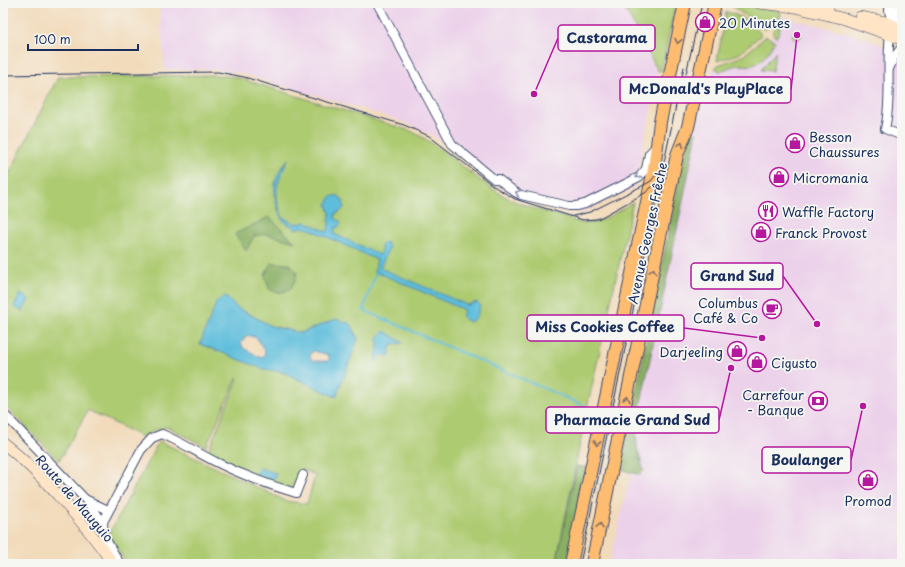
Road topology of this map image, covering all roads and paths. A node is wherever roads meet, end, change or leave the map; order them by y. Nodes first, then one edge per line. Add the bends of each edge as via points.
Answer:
1 (377, 3) edge
2 (685, 3) edge
3 (715, 3) edge
4 (759, 3) edge
5 (809, 3) edge
6 (891, 3) edge
7 (902, 3) edge
8 (895, 29) edge
9 (902, 39) edge
10 (902, 47) edge
11 (888, 70) junction
12 (902, 136) edge
13 (658, 144) junction
14 (3, 413) edge
15 (3, 437) edge
16 (3, 443) edge
17 (15, 453) junction
18 (303, 475) dead end
19 (85, 499) junction
20 (108, 510) junction
21 (103, 522) junction
22 (113, 564) edge
23 (120, 564) edge
24 (571, 564) edge
25 (592, 564) edge

13 -> 1 street via 649,154 646,170 639,177 585,204 569,206 514,192 452,144
2 -> 13 main road, Avenue Georges Frêche via 660,122
25 -> 3 main road, Avenue Georges Frêche via 677,154 688,127
4 - 8 main road via 795,7
5 - 8 main road
6 - 8 street via 890,10
7 - 8 street
8 - 9 main road
8 - 11 street via 887,56
10 - 11 street
11 - 12 street via 885,129
13 -> 24 main road, Avenue Georges Frêche
14 - 19 street
15 - 17 main road, Route de Mauguio
16 - 17 main road, Route de Mauguio
17 - 22 main road, Route de Mauguio via 78,519
18 - 20 street via 296,493 272,486 216,462 182,442 162,434 152,438 141,450
19 - 20 street
19 - 21 street
20 - 21 street
21 - 23 street via 104,536

